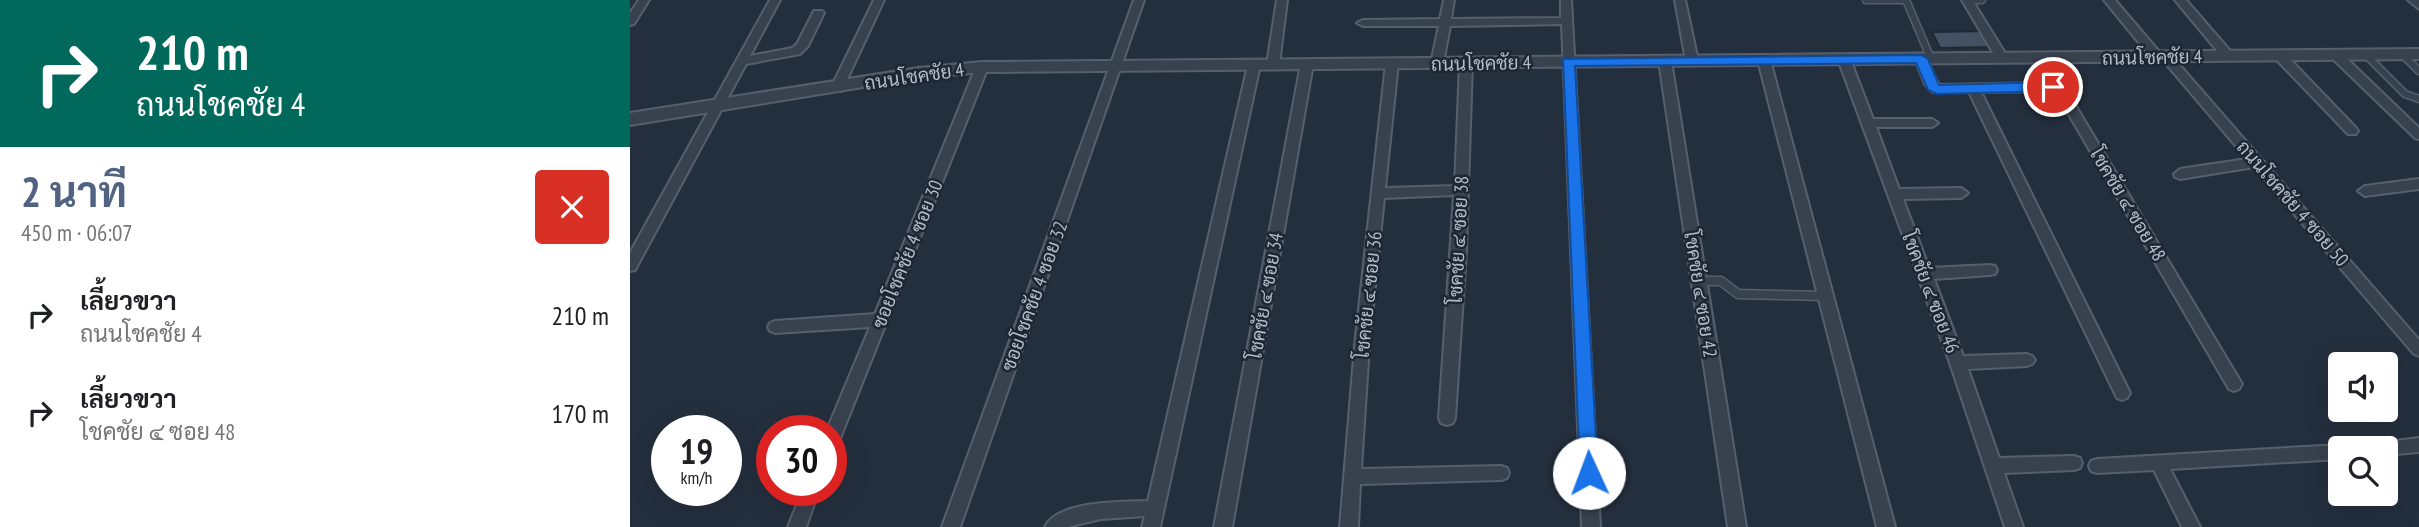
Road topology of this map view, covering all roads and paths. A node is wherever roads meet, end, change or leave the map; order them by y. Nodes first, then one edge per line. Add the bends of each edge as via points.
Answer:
1 (644, 0) edge
2 (775, 0) edge
3 (879, 0) edge
4 (1139, 0) edge
5 (1282, 0) edge
6 (1449, 0) edge
7 (1566, 0) edge
8 (1681, 0) edge
9 (1866, 0) edge
10 (1905, 0) edge
11 (1982, 0) edge
12 (2109, 0) edge
13 (2180, 0) edge
14 (2413, 0) edge
15 (1967, 1) edge
16 (2419, 6) edge
17 (818, 13) dead end
18 (1566, 21) junction
19 (630, 22) edge
20 (1445, 22) junction
21 (1363, 23) dead end
22 (2411, 54) edge
23 (2280, 55) junction
24 (2336, 55) junction
25 (2365, 55) junction
26 (2228, 56) junction
27 (2161, 57) junction
28 (2002, 58) junction
29 (1844, 59) junction
30 (1926, 59) junction
31 (1764, 60) junction
32 (742, 61) junction
33 (1665, 61) junction
34 (1692, 61) junction
35 (1568, 62) junction
36 (1392, 63) junction
37 (1437, 63) junction
38 (1466, 63) junction
39 (1273, 64) junction
40 (1307, 64) junction
41 (1254, 65) junction
42 (1116, 66) junction
43 (982, 67) junction
44 (2419, 71) edge
45 (836, 88) junction
46 (1973, 89) junction
47 (2419, 99) edge
48 (718, 107) junction
49 (630, 119) edge
50 (1867, 123) junction
51 (1931, 123) dead end
52 (2352, 131) dead end
53 (2419, 135) edge
54 (2258, 162) junction
55 (2180, 174) dead end
56 (2416, 188) edge
57 (1461, 190) junction
58 (2364, 191) dead end
59 (1379, 193) junction
60 (1961, 193) dead end
61 (1894, 194) junction
62 (630, 266) edge
63 (1990, 270) dead end
64 (1924, 274) junction
65 (1699, 281) junction
66 (1826, 296) junction
67 (880, 320) junction
68 (775, 327) dead end
69 (2419, 350) edge
70 (2027, 360) dead end
71 (1958, 363) junction
72 (2234, 384) dead end
73 (2122, 393) dead end
74 (842, 415) edge
75 (1447, 418) dead end
76 (2419, 445) edge
77 (2398, 447) edge
78 (2328, 453) edge
79 (2074, 463) dead end
80 (2159, 464) junction
81 (1993, 466) junction
82 (2097, 466) dead end
83 (1501, 473) dead end
84 (1353, 477) junction
85 (805, 506) edge
86 (1155, 508) junction
87 (796, 527) edge
88 (951, 527) edge
89 (1054, 527) edge
90 (1151, 527) edge
91 (1223, 527) edge
92 (1349, 527) edge
93 (1591, 527) edge
94 (1737, 527) edge
95 (1886, 527) edge
96 (2014, 527) edge
97 (2191, 527) edge

1 - 19 street
2 - 32 street
3 - 45 street
4 - 42 street, ซอยโชคชัย 4 ซอย 32
5 - 39 street
6 - 20 street
7 - 18 street
8 - 34 street
9 - 10 lane
10 - 30 lane
11 - 15 lane
12 - 27 street, ถนนโชคชัย 4 ซอย 50
13 - 26 street
14 - 16 street
15 - 28 street
17 - 32 street via 796,51
18 - 20 street
18 - 35 street
20 - 21 street
20 - 37 street
22 - 25 street, ถนนโชคชัย 4
22 - 44 lane
23 - 24 street, ถนนโชคชัย 4
23 - 26 street, ถนนโชคชัย 4
23 - 52 street
24 - 25 street, ถนนโชคชัย 4
24 - 53 street
25 - 47 lane via 2405,94
26 - 27 street, ถนนโชคชัย 4
27 - 28 street, ถนนโชคชัย 4
27 - 54 street, ถนนโชคชัย 4 ซอย 50
28 - 30 street, ถนนโชคชัย 4
29 - 30 street, ถนนโชคชัย 4
29 - 31 street, ถนนโชคชัย 4
29 - 50 street, โชคชัย ๔ ซอย 46
30 - 46 street, โชคชัย ๔ ซอย 48 via 1933,87
31 - 34 street, ถนนโชคชัย 4
31 - 66 street
32 - 48 street
33 - 34 street, ถนนโชคชัย 4
33 - 35 street, ถนนโชคชัย 4
33 - 65 street, โชคชัย ๔ ซอย 42
35 - 38 street, ถนนโชคชัย 4
35 - 93 street
36 - 37 street, ถนนโชคชัย 4
36 - 40 street, ถนนโชคชัย 4
36 - 59 street, โชคชัย ๔ ซอย 36
37 - 38 street, ถนนโชคชัย 4
38 - 57 street, โชคชัย ๔ ซอย 38
39 - 40 street, ถนนโชคชัย 4
39 - 41 street, ถนนโชคชัย 4
40 - 91 street, โชคชัย ๔ ซอย 34
41 - 42 street, ถนนโชคชัย 4
41 - 86 street
42 - 43 street, ถนนโชคชัย 4
42 - 88 street, ซอยโชคชัย 4 ซอย 32
43 - 45 street, ถนนโชคชัย 4
43 - 67 street, ซอยโชคชัย 4 ซอย 30
45 - 48 street, ถนนโชคชัย 4
46 - 72 street, โชคชัย ๔ ซอย 48 via 2053,87 2061,91
46 - 73 street
48 - 49 street, ถนนโชคชัย 4
48 - 62 street
50 - 51 street
50 - 61 street, โชคชัย ๔ ซอย 46
54 - 55 street
54 - 69 street, ถนนโชคชัย 4 ซอย 50
56 - 58 street
57 - 59 street
57 - 75 street, โชคชัย ๔ ซอย 38
59 - 84 street, โชคชัย ๔ ซอย 36
60 - 61 street
61 - 64 street, โชคชัย ๔ ซอย 46
63 - 64 street
64 - 71 street, โชคชัย ๔ ซอย 46
65 - 66 lane via 1721,281 1738,295
65 - 94 street, โชคชัย ๔ ซอย 42
66 - 95 street
67 - 68 street
67 - 74 street, ซอยโชคชัย 4 ซอย 30
70 - 71 street
71 - 81 street, โชคชัย ๔ ซอย 46
76 - 77 street
78 - 80 street
79 - 81 street
80 - 82 street
80 - 97 street
81 - 96 street, โชคชัย ๔ ซอย 46
83 - 84 street
84 - 92 street, โชคชัย ๔ ซอย 36
85 - 87 street
86 - 89 street via 1088,513
86 - 90 street

